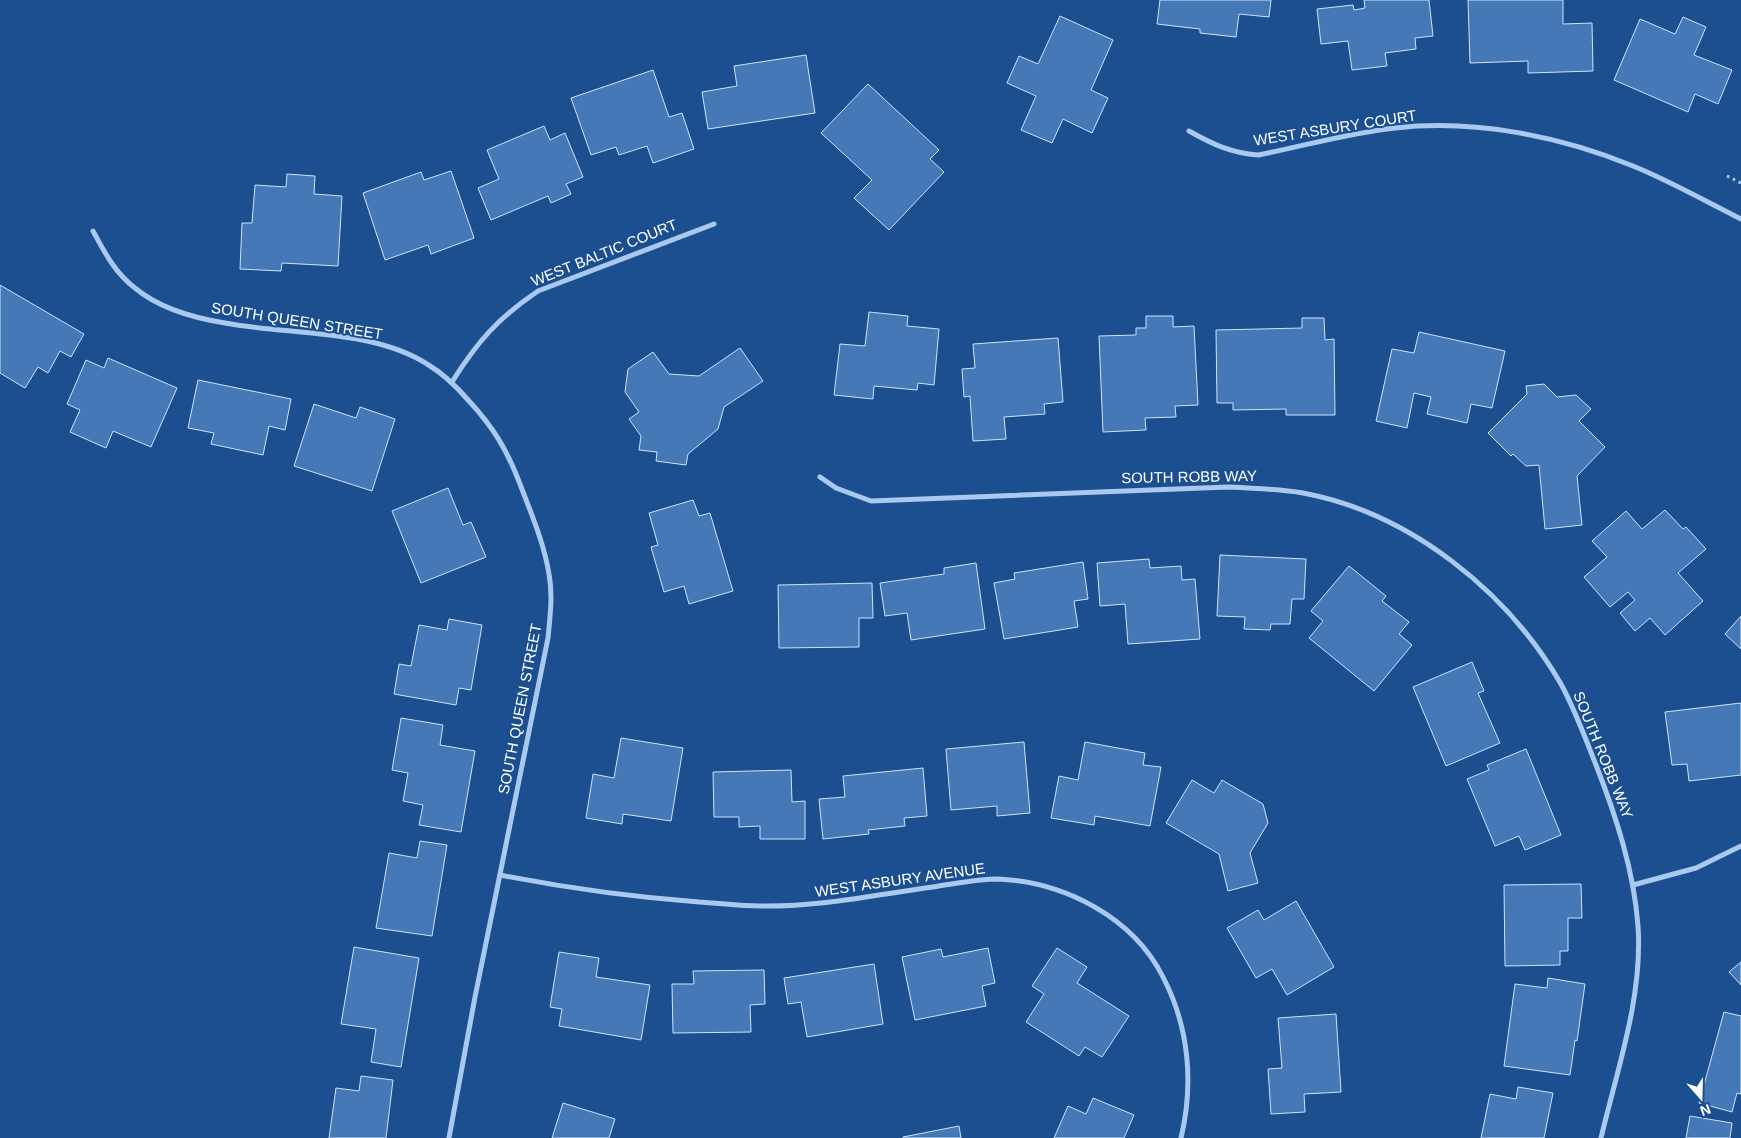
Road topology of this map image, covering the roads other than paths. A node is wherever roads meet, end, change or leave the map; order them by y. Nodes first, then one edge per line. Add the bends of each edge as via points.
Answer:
1 (1189, 131) dead end
2 (1741, 219) edge
3 (714, 224) dead end
4 (93, 231) dead end
5 (452, 382) junction
6 (820, 478) dead end
7 (1741, 846) edge
8 (500, 875) junction
9 (1633, 885) junction
10 (449, 1138) edge
11 (1180, 1138) edge
12 (1601, 1138) edge

1 - 2 street, WEST ASBURY COURT via 1217,147 1258,155 1396,128 1490,129 1545,139 1614,158
3 - 5 street, WEST BALTIC COURT via 538,292 512,308 490,328
4 - 5 street, SOUTH QUEEN STREET via 113,267 135,289 165,306 202,319 243,327 367,342 427,363
5 - 8 street, SOUTH QUEEN STREET via 493,427 506,450 540,538 549,574 548,638
6 - 9 street, SOUTH ROBB WAY via 836,488 871,501 1228,487 1271,489 1341,504 1406,533 1438,552 1483,587 1546,660 1576,714 1603,783
7 - 9 street via 1696,868
8 - 10 street, SOUTH QUEEN STREET
8 - 11 street, WEST ASBURY AVENUE via 573,889 758,906 856,900 997,879 1062,892 1091,904 1139,940 1175,1000 1188,1062 1188,1095
9 - 12 street, SOUTH ROBB WAY via 1638,927 1634,994

